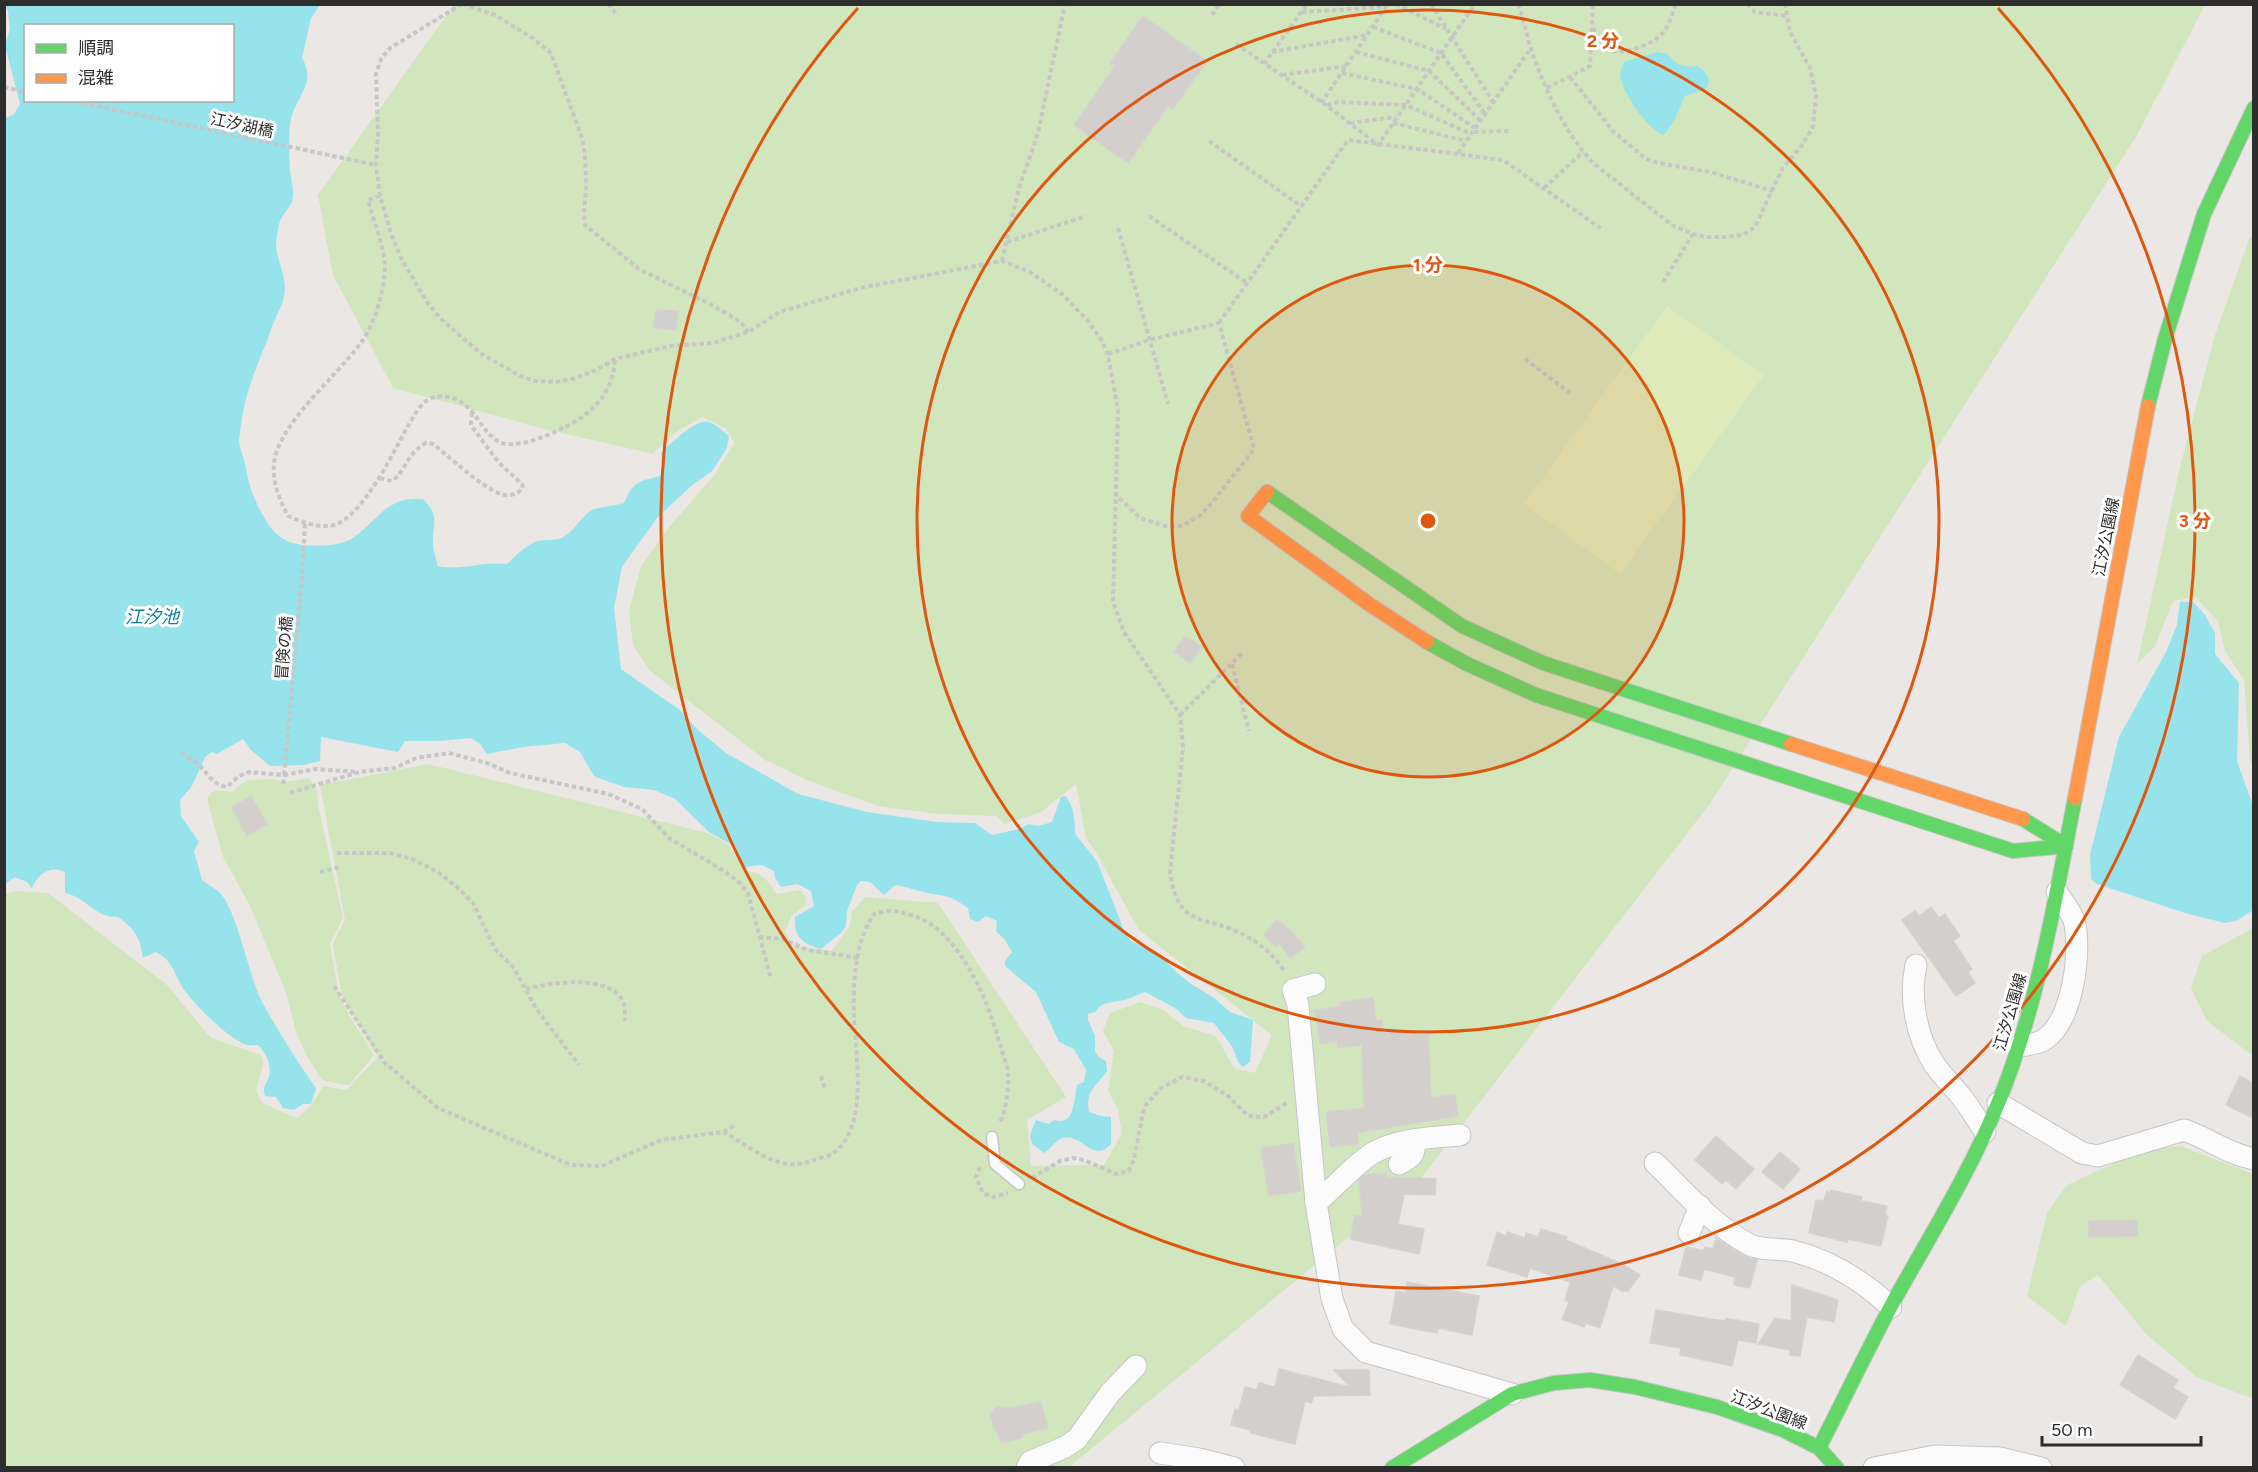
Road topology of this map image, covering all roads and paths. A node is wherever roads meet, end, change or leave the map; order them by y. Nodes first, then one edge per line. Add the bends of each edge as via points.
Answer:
1 (463, 4) edge
2 (608, 4) edge
3 (1065, 4) edge
4 (1219, 4) edge
5 (1307, 4) edge
6 (1396, 4) edge
7 (1431, 4) edge
8 (1475, 4) edge
9 (1518, 4) edge
10 (1524, 4) edge
11 (1593, 4) edge
12 (1676, 4) edge
13 (1746, 4) edge
14 (1785, 4) edge
15 (1387, 6) edge
16 (1520, 10) junction
17 (1302, 12) junction
18 (1212, 15) dead end
19 (618, 16) dead end
20 (1787, 16) junction
21 (1373, 27) junction
22 (1593, 28) junction
23 (1447, 30) junction
24 (1368, 35) junction
25 (1452, 38) junction
26 (1236, 44) dead end
27 (1531, 48) junction
28 (1272, 52) junction
29 (1356, 52) junction
30 (1441, 53) junction
31 (1264, 64) junction
32 (1347, 66) junction
33 (1429, 71) junction
34 (1342, 73) junction
35 (1281, 75) junction
36 (1570, 77) junction
37 (4, 87) edge
38 (1547, 88) junction
39 (1417, 89) junction
40 (24, 92) edge
41 (77, 102) edge
42 (1493, 102) junction
43 (1321, 103) junction
44 (1326, 105) junction
45 (1406, 105) junction
46 (2253, 108) edge
47 (1485, 114) junction
48 (1397, 117) junction
49 (1480, 120) junction
50 (1349, 123) junction
51 (1393, 123) junction
52 (1510, 131) dead end
53 (1473, 132) junction
54 (1209, 141) dead end
55 (1466, 141) junction
56 (1378, 145) junction
57 (1582, 152) junction
58 (1458, 153) junction
59 (376, 165) junction
60 (1544, 188) junction
61 (1773, 191) junction
62 (380, 196) junction
63 (1301, 206) junction
64 (1086, 216) dead end
65 (1149, 216) dead end
66 (1118, 228) dead end
67 (1603, 230) dead end
68 (1692, 234) junction
69 (1007, 242) junction
70 (1002, 261) junction
71 (1664, 282) dead end
72 (1247, 283) junction
73 (1219, 323) junction
74 (748, 332) junction
75 (1149, 340) junction
76 (1108, 354) junction
77 (615, 359) junction
78 (1525, 359) dead end
79 (1570, 393) dead end
80 (1168, 404) dead end
81 (472, 411) junction
82 (380, 478) junction
83 (1115, 494) junction
84 (305, 522) junction
85 (1243, 652) dead end
86 (1232, 663) junction
87 (1180, 715) junction
88 (1249, 731) dead end
89 (181, 753) dead end
90 (359, 772) junction
91 (284, 775) junction
92 (283, 784) dead end
93 (290, 793) dead end
94 (2066, 846) junction
95 (337, 853) dead end
96 (341, 867) dead end
97 (320, 872) dead end
98 (2057, 892) junction
99 (759, 937) junction
100 (859, 958) junction
101 (1916, 965) dead end
102 (771, 979) dead end
103 (1315, 984) dead end
104 (334, 986) dead end
105 (526, 989) junction
106 (1293, 990) junction
107 (625, 1021) dead end
108 (2019, 1046) junction
109 (579, 1065) dead end
110 (821, 1076) dead end
111 (1305, 1086) junction
112 (825, 1089) dead end
113 (1998, 1104) junction
114 (735, 1125) dead end
115 (723, 1132) junction
116 (1985, 1132) junction
117 (1460, 1135) dead end
118 (992, 1137) junction
119 (1414, 1140) junction
120 (2253, 1159) edge
121 (1655, 1163) dead end
122 (1399, 1164) dead end
123 (1019, 1184) junction
124 (1317, 1203) junction
125 (1700, 1206) junction
126 (1689, 1233) dead end
127 (1892, 1307) junction
128 (1136, 1366) dead end
129 (1512, 1394) junction
130 (1819, 1448) junction
131 (1160, 1453) dead end
132 (1027, 1467) edge
133 (1234, 1467) edge
134 (1392, 1467) edge
135 (1837, 1467) edge
136 (1874, 1467) edge
137 (2042, 1467) edge

1 - 59 path via 390,48 381,59 376,74
1 - 74 path via 495,15 551,53 582,138 585,225 639,268 741,322
2 - 19 path
3 - 69 path via 1038,133 1019,188
4 - 18 path
5 - 17 path
6 - 23 path
7 - 23 path
8 - 25 path
9 - 16 path
10 - 16 path
11 - 22 path
12 - 22 path via 1664,33 1629,51 1608,49
13 - 20 path via 1755,12
14 - 20 path
15 - 17 path
15 - 21 path
16 - 27 path
17 - 28 path
20 - 61 path via 1790,32 1810,68 1816,96 1813,127 1782,169
21 - 24 path
21 - 30 path
22 - 36 path via 1590,66
23 - 25 path
24 - 28 path
24 - 29 path
25 - 30 path
25 - 42 path
26 - 31 path
27 - 38 path
27 - 42 path
28 - 31 path
29 - 32 path
29 - 33 path
30 - 33 path
30 - 47 path
31 - 35 path
32 - 34 path
32 - 35 path
33 - 39 path
33 - 49 path
34 - 39 path
34 - 43 path
35 - 43 path
36 - 38 path
36 - 61 path via 1613,131 1646,159 1710,172
37 - 40 path
38 - 57 path
39 - 45 path
39 - 53 path
41 - 59 path, 江汐湖橋
42 - 47 path
43 - 44 path
44 - 45 path
44 - 50 path
45 - 48 path
45 - 53 path
46 - 94 main road, 江汐公園線 via 2204,214 2165,339 2134,477
47 - 49 path
48 - 50 path
48 - 51 path
49 - 53 path
50 - 56 path
51 - 55 path
51 - 56 path
52 - 53 path
53 - 55 path
54 - 63 path
55 - 58 path
56 - 58 path
56 - 63 path via 1347,141
57 - 60 path
57 - 68 path via 1672,225
58 - 60 path via 1503,160
59 - 62 path
60 - 67 path
61 - 68 path via 1755,227 1743,236
62 - 77 path via 392,236 412,280 441,319 480,353 520,376 545,382 576,378
62 - 84 path via 368,200 385,269 371,325 361,343 278,445 274,465 277,490 288,516
63 - 72 path
64 - 69 path
65 - 72 path
66 - 75 path
68 - 71 path
69 - 70 path
70 - 74 path via 860,288 780,312
70 - 76 path via 1030,272 1062,294 1088,321
72 - 73 path
73 - 75 path
73 - 83 path via 1254,449 1212,503 1182,526 1165,526 1140,518
74 - 77 path via 713,343 670,346
75 - 76 path
75 - 80 path
76 - 83 path via 1118,411
77 - 81 path via 614,373 593,408 565,426 523,444 502,443
78 - 79 path
81 - 82 path via 463,401 443,396 431,398 414,415
81 - 82 path via 473,428 499,463 522,484 519,492 502,495 433,444 426,443 408,457 392,481
82 - 84 path via 357,507 336,524
83 - 87 path via 1116,614
84 - 91 path, 冒険の橋
85 - 86 path
86 - 87 path
86 - 88 path
87 - 106 path via 1183,747 1170,872 1173,891 1194,919 1243,934 1268,950
89 - 91 path via 200,766 208,778 227,787 249,772
90 - 91 path via 315,769
90 - 93 path
90 - 99 path via 395,768 416,758 448,753 510,773 608,794 642,809 669,838 739,882 748,893
91 - 92 path, 冒険の橋
94 - 94 main road via 2013,851 1536,694 1443,651 1248,516 1267,492 1462,626 1543,663 2023,819
94 - 98 main road, 江汐公園線
95 - 105 path via 390,853 438,872 473,903 495,949 513,967
96 - 97 path
98 - 108 main road, 江汐公園線
98 - 108 street via 2073,918 2078,949 2076,976 2056,1029 2041,1041
99 - 100 path
99 - 102 path
100 - 115 path via 854,1017 856,1112 847,1137 832,1154 786,1164 759,1155
100 - 118 path via 865,927 874,914 890,910 934,926 956,950 979,988 1008,1074 1002,1117
101 - 116 street via 1914,1004 1922,1039 1934,1064
103 - 106 street
104 - 115 path via 384,1064 438,1107 571,1165 602,1166 662,1140
105 - 107 path via 568,982 603,987 621,998
105 - 109 path
106 - 111 street via 1298,1005
108 - 113 main road, 江汐公園線
110 - 112 path
111 - 123 path via 1283,1107 1264,1117 1248,1116 1228,1096 1204,1081 1182,1077 1161,1088 1144,1107 1128,1171 1116,1174 1072,1158
111 - 124 street
113 - 116 main road, 江汐公園線
113 - 120 street via 2082,1153 2098,1156 2184,1130
114 - 115 path
116 - 127 main road, 江汐公園線
117 - 119 street
118 - 123 lane via 995,1164
118 - 123 path via 976,1177 983,1193 993,1197 1006,1195
119 - 122 street via 1416,1151
119 - 124 street via 1371,1154
121 - 125 street
124 - 129 street via 1332,1299 1343,1329 1366,1352
125 - 126 street
125 - 127 street via 1750,1245 1793,1251 1838,1267 1868,1285
127 - 130 main road, 江汐公園線
128 - 132 street via 1110,1393 1077,1439
129 - 130 main road, 江汐公園線 via 1554,1383 1590,1380 1635,1387 1718,1407 1783,1430
129 - 134 main road, 江汐公園線
130 - 135 main road
131 - 133 street
136 - 137 street via 1935,1456 2000,1458

